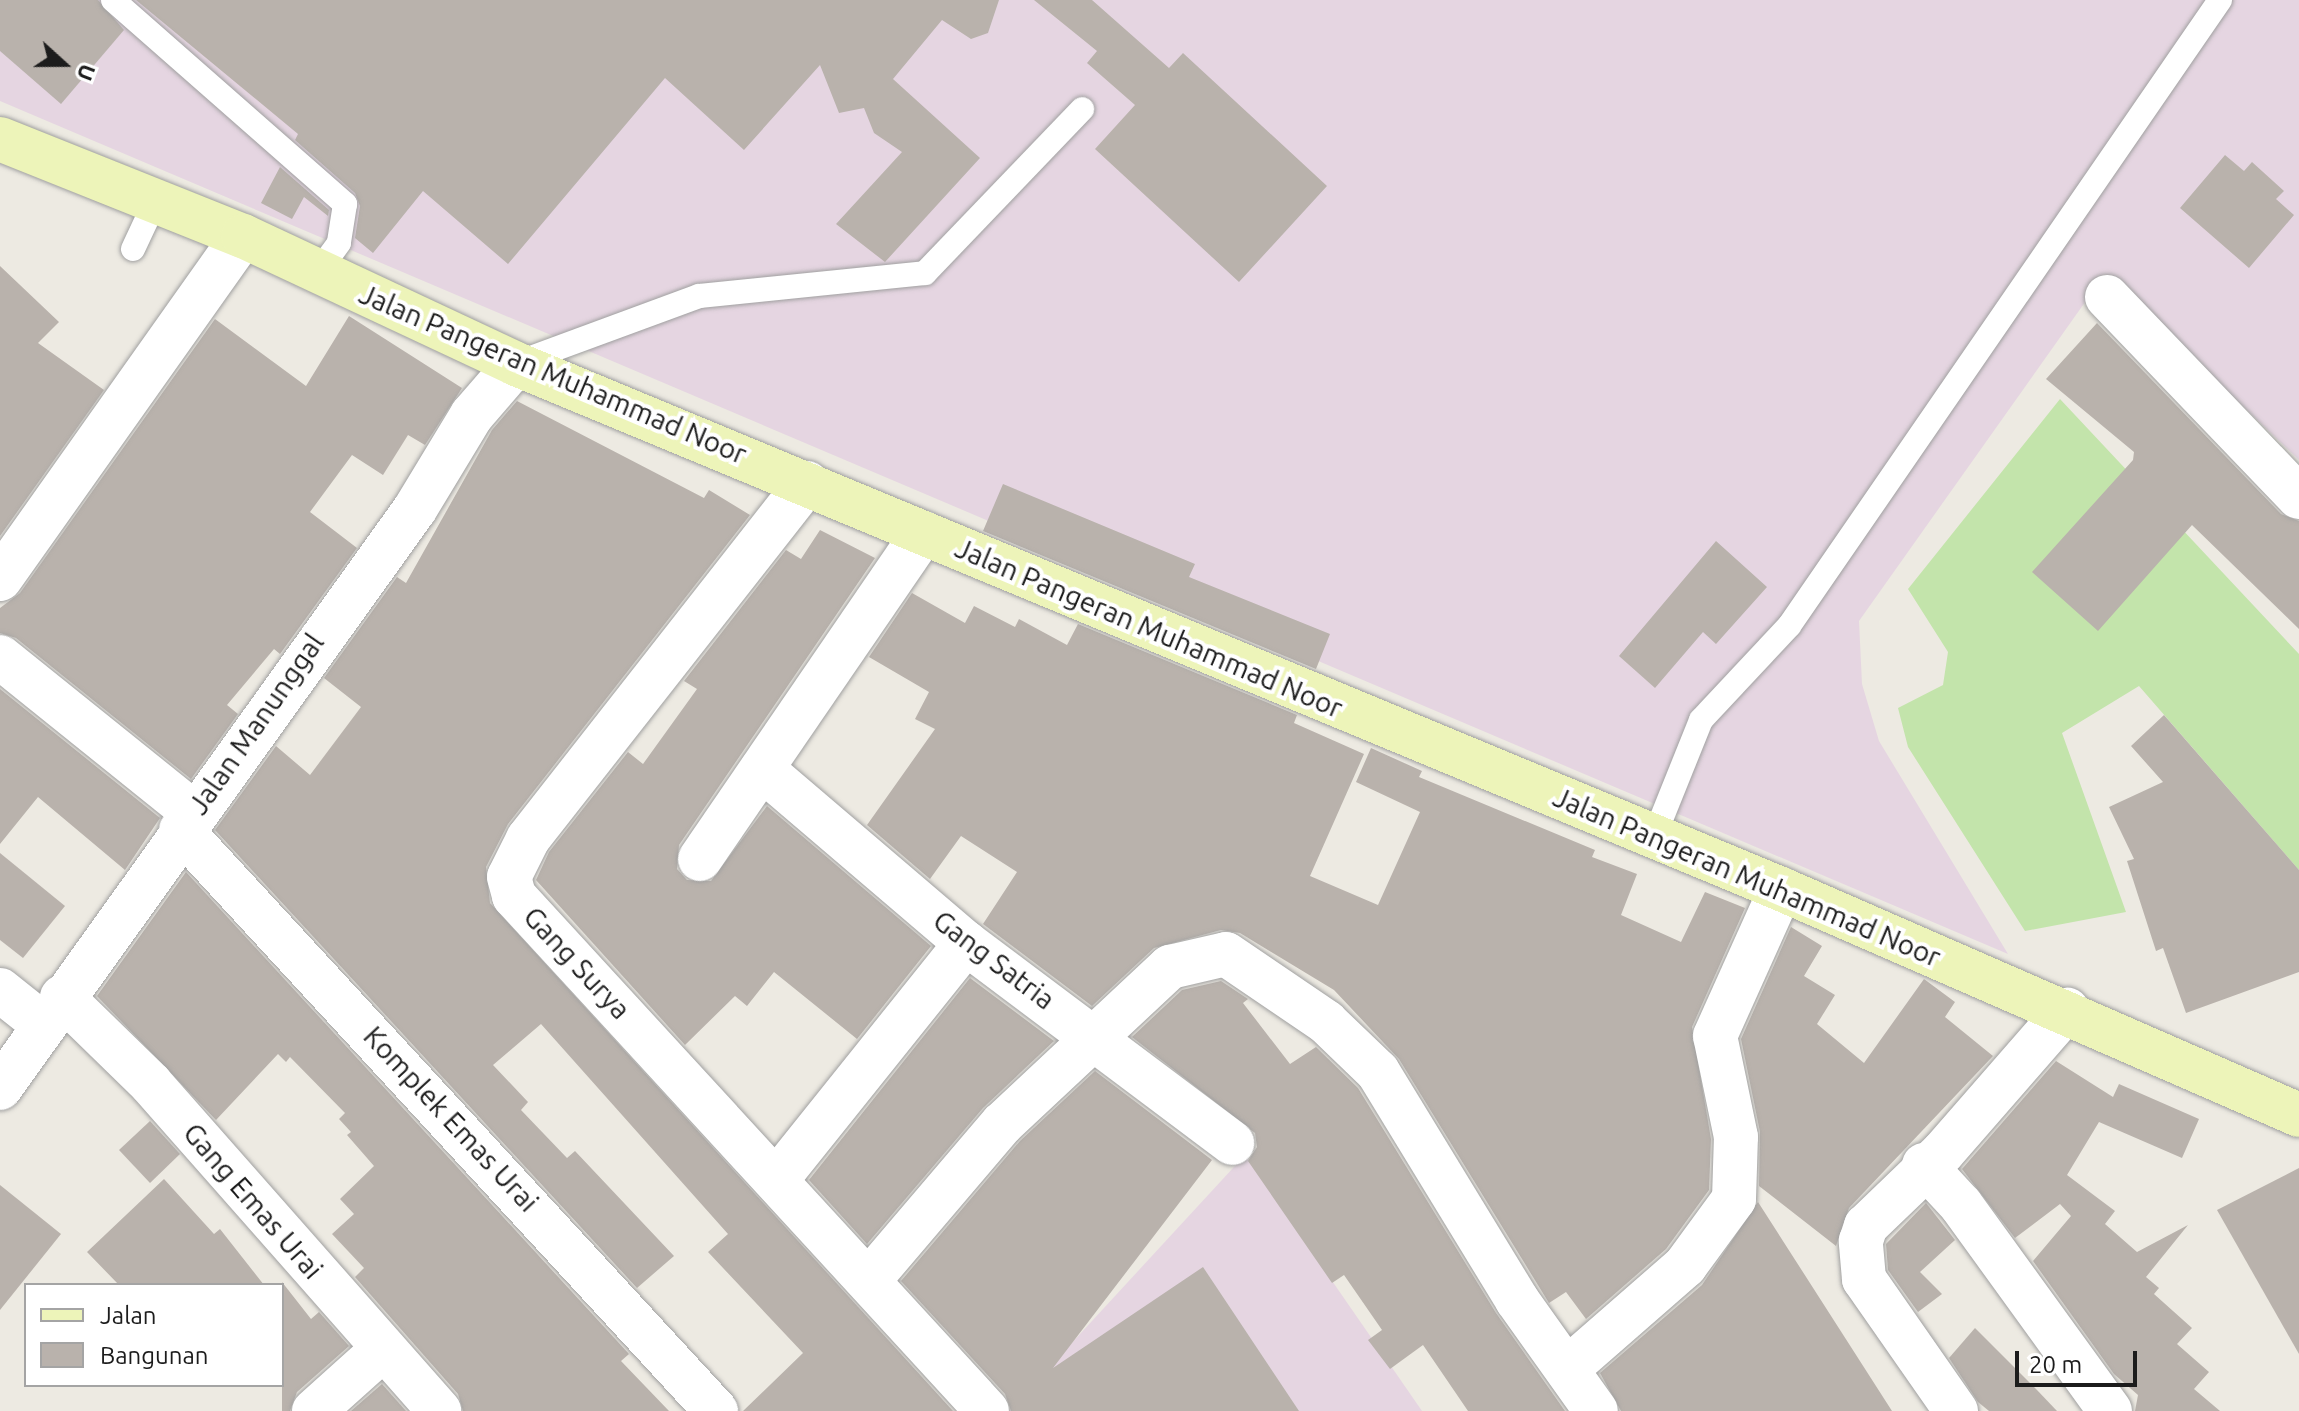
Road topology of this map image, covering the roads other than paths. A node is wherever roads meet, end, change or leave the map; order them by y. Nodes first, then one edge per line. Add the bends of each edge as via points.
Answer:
1 (113, 0) edge
2 (2220, 0) edge
3 (1082, 109) dead end
4 (0, 139) edge
5 (155, 202) junction
6 (243, 236) junction
7 (133, 249) dead end
8 (318, 272) junction
9 (2107, 297) dead end
10 (516, 364) junction
11 (807, 483) junction
12 (2299, 497) edge
13 (923, 533) junction
14 (0, 579) edge
15 (0, 657) edge
16 (762, 769) junction
17 (187, 822) junction
18 (1654, 837) junction
19 (700, 859) dead end
20 (1781, 889) junction
21 (966, 943) junction
22 (0, 990) edge
23 (2067, 1010) junction
24 (53, 1011) junction
25 (1095, 1037) junction
26 (0, 1088) edge
27 (2299, 1115) edge
28 (1232, 1143) dead end
29 (1924, 1165) junction
30 (778, 1178) junction
31 (869, 1280) junction
32 (383, 1349) junction
33 (1567, 1369) junction
34 (314, 1411) edge
35 (439, 1411) edge
36 (716, 1411) edge
37 (987, 1411) edge
38 (1596, 1411) edge
39 (1956, 1411) edge
40 (2110, 1411) edge

1 - 8 lane via 345,204 339,243
2 - 18 lane via 1789,626 1701,720
3 - 10 lane via 925,273 699,296
4 - 5 main road, Jalan Pangeran Muhammad Noor
5 - 6 main road, Jalan Pangeran Muhammad Noor
5 - 7 lane
6 - 8 main road, Jalan Pangeran Muhammad Noor
6 - 14 street
8 - 10 main road, Jalan Pangeran Muhammad Noor
9 - 12 street
10 - 11 main road, Jalan Pangeran Muhammad Noor
10 - 17 street, Jalan Manunggal via 472,415 415,509
11 - 13 main road, Jalan Pangeran Muhammad Noor
11 - 30 street, Gang Surya via 528,839 509,877 514,896
13 - 16 street
13 - 18 main road, Jalan Pangeran Muhammad Noor
15 - 17 street, Komplek Emas Urai
16 - 19 street
16 - 21 street, Gang Satria
17 - 24 street, Jalan Manunggal
17 - 36 street, Komplek Emas Urai
18 - 20 main road, Jalan Pangeran Muhammad Noor
20 - 23 main road, Jalan Pangeran Muhammad Noor
20 - 33 street via 1715,1036 1736,1137 1734,1199 1685,1266
21 - 25 street, Gang Satria
21 - 30 street
22 - 24 street, Gang Emas Urai
23 - 27 main road, Jalan Pangeran Muhammad Noor
23 - 29 street via 1943,1152
24 - 26 street, Jalan Manunggal
24 - 32 street, Gang Emas Urai via 151,1084
25 - 28 street, Gang Satria
25 - 31 street via 1002,1124
25 - 33 street via 1170,967 1202,955 1226,954 1278,985 1378,1072 1517,1300
29 - 39 street via 1866,1226 1858,1256 1864,1279
29 - 40 street via 1961,1205
30 - 31 street, Gang Surya
31 - 37 street, Gang Surya
32 - 34 street
32 - 35 street, Gang Emas Urai
33 - 38 street

